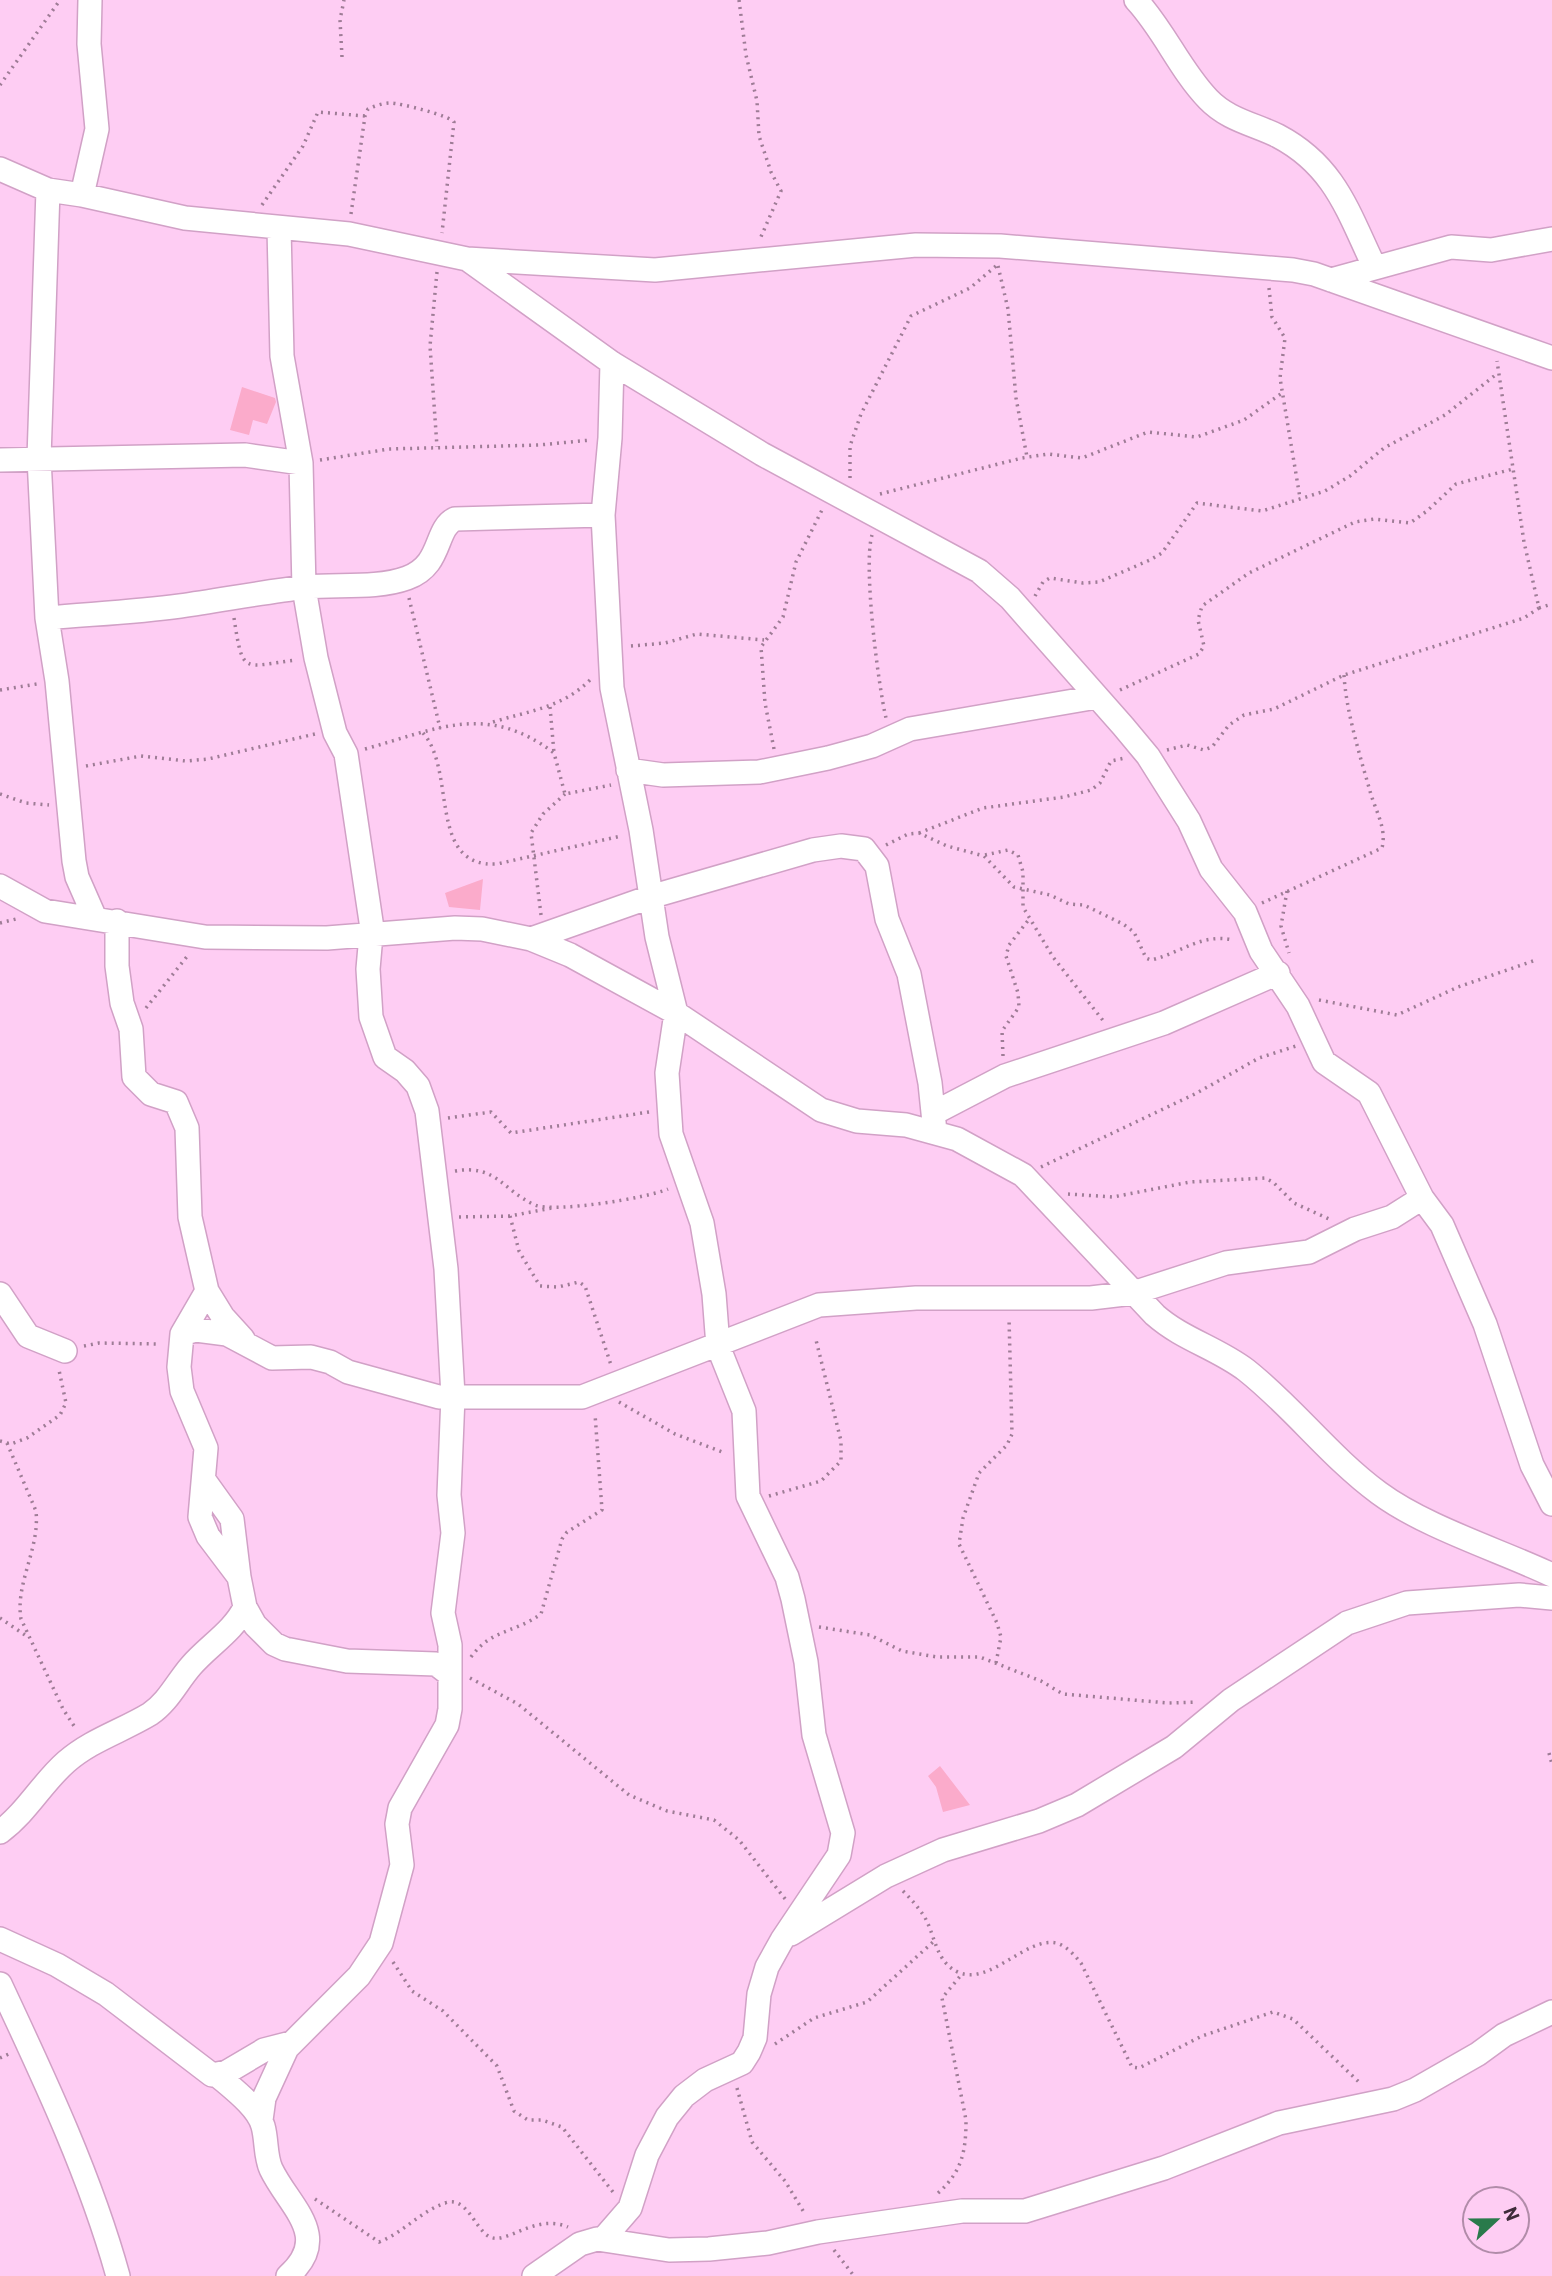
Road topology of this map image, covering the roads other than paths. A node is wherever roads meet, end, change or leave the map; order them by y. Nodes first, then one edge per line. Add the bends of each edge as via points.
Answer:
1 (90, 0) edge
2 (1136, 0) edge
3 (0, 169) edge
4 (48, 190) junction
5 (82, 195) junction
6 (279, 228) junction
7 (1552, 239) edge
8 (467, 259) junction
9 (1374, 266) junction
10 (1331, 280) junction
11 (1552, 358) edge
12 (612, 363) junction
13 (39, 458) junction
14 (0, 460) edge
15 (300, 463) junction
16 (603, 515) junction
17 (304, 587) junction
18 (47, 618) junction
19 (1097, 696) junction
20 (629, 776) junction
21 (0, 886) edge
22 (650, 897) junction
23 (106, 920) junction
24 (372, 935) junction
25 (537, 937) junction
26 (1284, 965) junction
27 (676, 1013) junction
28 (934, 1123) junction
29 (1422, 1198) junction
30 (207, 1291) junction
31 (1133, 1293) junction
32 (0, 1294) edge
33 (181, 1338) junction
34 (244, 1340) junction
35 (718, 1346) junction
36 (65, 1351) road end
37 (453, 1396) junction
38 (1552, 1504) edge
39 (1552, 1576) edge
40 (1552, 1598) edge
41 (245, 1607) junction
42 (451, 1671) junction
43 (0, 1832) edge
44 (0, 1939) edge
45 (782, 1940) junction
46 (0, 1983) edge
47 (1552, 2012) edge
48 (291, 2043) junction
49 (217, 2075) junction
50 (261, 2120) junction
51 (604, 2238) junction
52 (118, 2276) edge
53 (288, 2276) edge
54 (534, 2276) edge

1 - 5 street via 97,129
2 - 9 street via 1209,100 1232,118 1297,148 1329,175
3 - 4 street
4 - 5 street
4 - 13 street
5 - 6 street via 185,218
6 - 8 street via 349,234
6 - 15 street via 282,356
7 - 9 street via 1491,250 1451,247
8 - 10 street via 655,270 916,245 999,256 1304,271
8 - 12 street
9 - 10 street
10 - 11 street
12 - 16 street
12 - 19 street via 762,454 979,571 1015,602
13 - 14 street
13 - 15 street via 245,455
13 - 18 street
15 - 17 street
16 - 17 street via 455,519 448,522 438,552 422,571 406,578
16 - 20 street via 616,716
17 - 18 street
17 - 24 street via 316,658 335,733 346,754
18 - 23 street via 77,877
19 - 20 street via 922,727 828,758 778,768
19 - 26 street via 1148,756 1189,821 1211,869 1245,912 1261,951
20 - 22 street
21 - 23 street via 45,911
22 - 25 street
22 - 27 street
22 - 28 street via 813,850 856,846 870,853 877,866 887,919 909,974
23 - 24 street via 205,937
23 - 30 street via 131,1029 134,1077 151,1094 176,1102 186,1119 190,1217
24 - 25 street via 482,929
24 - 37 street via 369,996 376,1035 385,1057 418,1086 428,1123 446,1269
25 - 27 street
26 - 28 street via 1164,1023 1005,1076
26 - 29 street via 1327,1065 1373,1099
27 - 28 street via 828,1113 857,1121
27 - 35 street via 667,1073 671,1134 702,1223
28 - 31 street via 1023,1175
29 - 31 street via 1392,1217 1303,1254 1226,1263
29 - 38 street via 1443,1225 1465,1271 1532,1465
30 - 33 street
30 - 34 street
31 - 35 street via 819,1305
31 - 39 street via 1167,1325 1222,1353 1252,1375 1381,1494 1429,1521
32 - 36 street via 28,1336
33 - 34 street via 196,1330
33 - 41 street via 182,1391 206,1448 199,1504 203,1526 239,1577
34 - 37 street via 272,1358 311,1357 402,1388
35 - 37 street via 582,1397
35 - 45 street via 744,1412 746,1488 787,1577 806,1662 814,1735 843,1833 839,1855
37 - 42 street via 452,1551 443,1613
40 - 45 street via 1519,1595 1407,1603 1347,1623 1231,1700 1174,1747 1077,1805 943,1850 886,1876
41 - 42 street via 263,1635 285,1649 347,1661
41 - 43 street via 163,1704 65,1762 15,1821
42 - 48 street via 447,1725 400,1808 397,1824 402,1865 381,1943 359,1976
44 - 49 street via 106,1994
45 - 51 street via 767,1967 755,2038 742,2063 705,2080 667,2117 647,2155 630,2208
46 - 52 street via 48,2089
47 - 51 street via 1504,2035 1433,2081 1378,2102 1279,2123 1164,2168 1025,2211 962,2211 709,2249 669,2250
48 - 49 street via 264,2050
48 - 50 street via 264,2098
49 - 50 street
50 - 53 street via 268,2163 309,2238 297,2268
51 - 54 street via 586,2241

